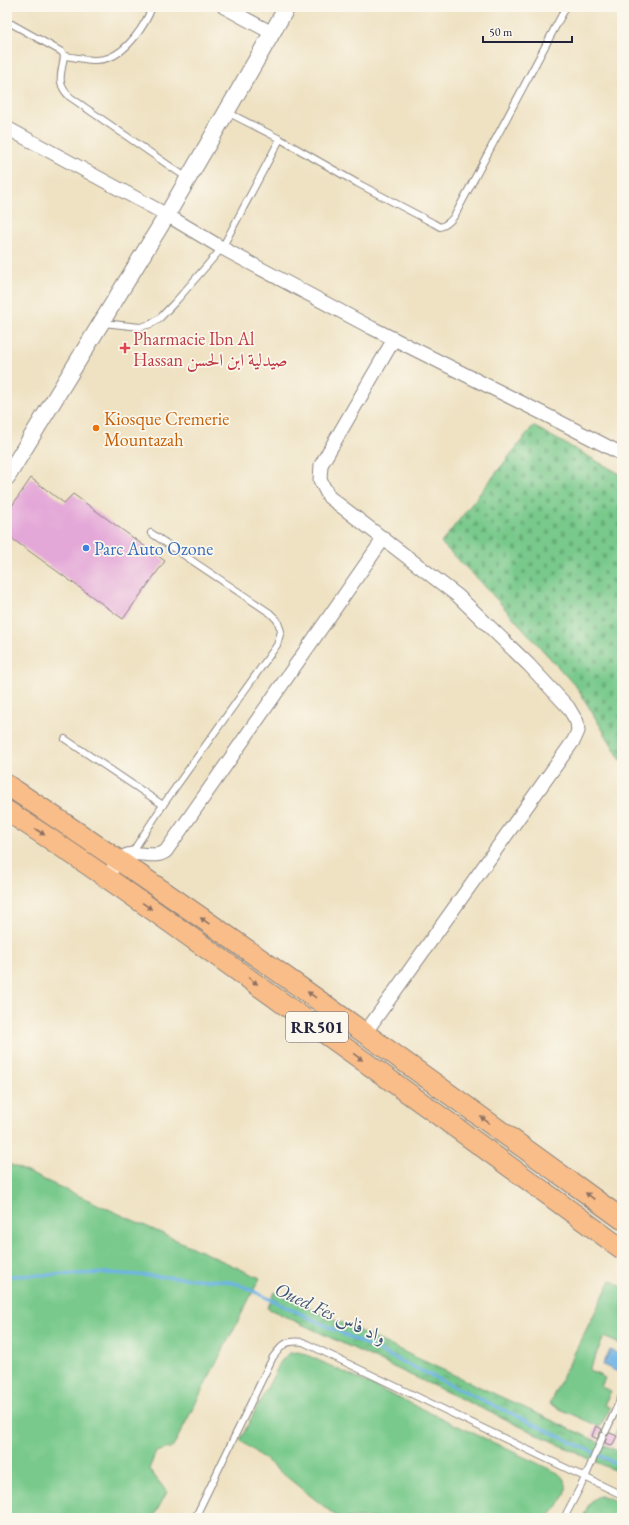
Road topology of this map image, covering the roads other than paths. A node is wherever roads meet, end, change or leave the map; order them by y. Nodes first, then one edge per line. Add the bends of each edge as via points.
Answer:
1 (152, 7) edge
2 (224, 7) edge
3 (287, 7) edge
4 (566, 7) edge
5 (12, 24) dead end
6 (272, 33) junction
7 (64, 56) junction
8 (226, 111) junction
9 (7, 128) edge
10 (280, 139) junction
11 (188, 179) junction
12 (166, 215) junction
13 (222, 248) junction
14 (101, 323) junction
15 (394, 339) junction
16 (622, 454) edge
17 (7, 477) edge
18 (152, 533) dead end
19 (384, 538) junction
20 (65, 739) dead end
21 (7, 784) edge
22 (163, 804) junction
23 (7, 811) edge
24 (125, 857) junction
25 (107, 878) junction
26 (365, 1033) junction
27 (392, 1053) junction
28 (382, 1073) junction
29 (622, 1219) edge
30 (622, 1250) edge
31 (622, 1396) edge
32 (585, 1478) junction
33 (622, 1495) edge
34 (195, 1518) edge
35 (564, 1518) edge

1 - 7 lane via 139,32 122,51 108,58 94,60
2 - 6 street
3 - 6 street
4 - 10 lane via 455,215 445,225 440,227
5 - 7 lane via 58,48
6 - 8 street
7 - 11 lane via 60,81 65,92
8 - 10 lane
8 - 11 street
9 - 12 street
10 - 13 lane
11 - 12 street
12 - 13 street
12 - 14 street
13 - 14 lane via 177,300 151,324 140,326
13 - 15 street
14 - 17 street
15 - 16 street
15 - 19 street via 321,466 320,480 329,497
18 - 22 lane via 270,613 281,631 276,645
19 - 24 street via 166,852
19 - 26 street via 458,596 528,665 568,707 577,722 578,731 570,746
20 - 22 lane
21 - 24 main road, RR501
22 - 24 lane
23 -> 25 main road, RR501
24 - 25 street
26 -> 24 main road, RR501
25 -> 28 main road, RR501
26 - 27 main road, RR501
27 - 28 main road
29 -> 27 main road, RR501
28 - 30 main road, RR501
31 - 32 lane
32 - 33 lane
32 - 34 lane via 303,1342 291,1341 273,1356
32 - 35 lane

